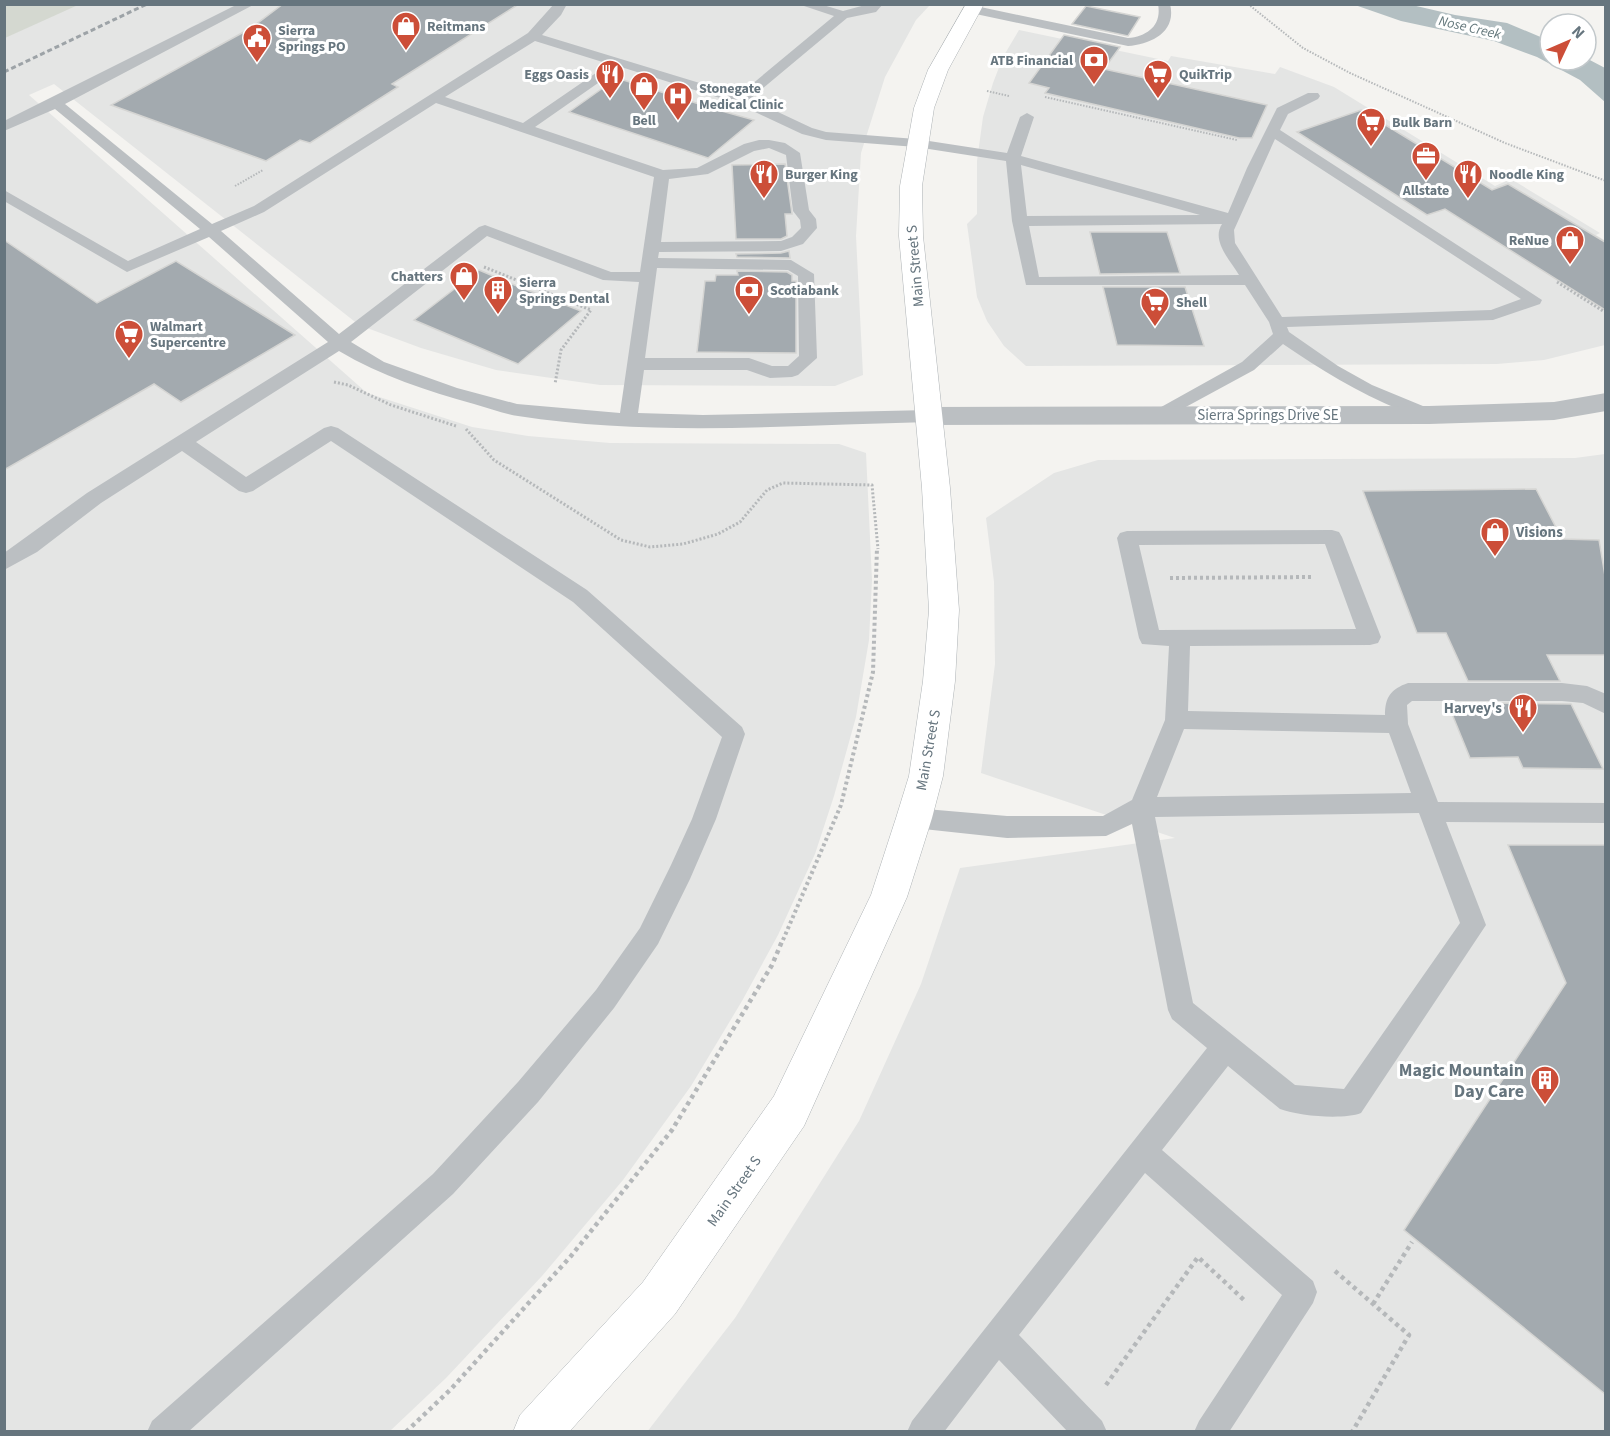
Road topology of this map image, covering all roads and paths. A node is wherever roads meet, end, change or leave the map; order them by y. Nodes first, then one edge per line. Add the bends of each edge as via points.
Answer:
1 (249, 4) edge
2 (561, 4) edge
3 (804, 4) edge
4 (877, 4) edge
5 (1164, 4) edge
6 (1248, 4) edge
7 (973, 7) edge
8 (843, 15) junction
9 (532, 36) junction
10 (619, 63) junction
11 (1313, 96) dead end
12 (434, 98) junction
13 (741, 100) junction
14 (56, 103) junction
15 (1027, 117) dead end
16 (4, 127) edge
17 (525, 129) junction
18 (1272, 131) junction
19 (916, 143) junction
20 (1013, 158) junction
21 (662, 175) junction
22 (1604, 181) edge
23 (1605, 189) edge
24 (4, 194) edge
25 (1233, 219) junction
26 (1020, 221) junction
27 (210, 230) junction
28 (650, 262) junction
29 (482, 266) dead end
30 (1249, 280) junction
31 (1280, 329) junction
32 (339, 343) junction
33 (635, 364) junction
34 (555, 385) dead end
35 (271, 387) junction
36 (1605, 402) edge
37 (1160, 415) junction
38 (1429, 415) junction
39 (929, 416) junction
40 (628, 419) junction
41 (183, 442) junction
42 (4, 563) edge
43 (1347, 577) junction
44 (1136, 578) junction
45 (1180, 638) junction
46 (1605, 705) edge
47 (1176, 720) junction
48 (1397, 724) junction
49 (1141, 807) junction
50 (1429, 807) junction
51 (1605, 813) edge
52 (914, 818) junction
53 (1226, 1046) junction
54 (1143, 1152) junction
55 (1412, 1242) dead end
56 (1332, 1268) dead end
57 (1244, 1300) dead end
58 (1373, 1304) junction
59 (998, 1336) junction
60 (1106, 1385) dead end
61 (163, 1431) edge
62 (406, 1431) edge
63 (537, 1431) edge
64 (923, 1431) edge
65 (1091, 1431) edge
66 (1210, 1431) edge
67 (1352, 1431) edge

1 - 14 lane
2 - 9 lane
3 - 8 lane
4 - 8 lane via 872,9
5 - 7 lane via 1166,17 1155,35 1137,42
6 - 22 path via 1304,48 1350,73 1504,143
7 - 19 main road, Main Street S via 938,70
8 - 13 lane
9 - 10 lane
9 - 12 lane
10 - 13 lane
10 - 17 lane
11 - 18 lane via 1281,111
12 - 17 lane
12 - 27 lane via 259,208
13 - 19 lane via 826,136
14 - 16 lane
14 - 27 lane
15 - 20 lane
17 - 21 lane
18 - 25 lane
18 - 31 lane via 1533,300 1493,315
19 - 20 lane
19 - 39 main road, Main Street S via 911,236
20 - 25 lane
20 - 26 lane
21 - 28 lane
21 - 28 lane via 711,168 754,144 776,145 793,153 801,211 809,228 795,243 781,246
22 - 23 path
24 - 27 lane via 127,267
25 - 26 lane
25 - 30 lane via 1226,230 1227,243
26 - 30 lane via 1032,282
27 - 32 lane
28 - 32 lane via 609,277 485,230
28 - 33 lane
28 - 33 lane via 791,265 806,274 808,358 792,371 770,372 749,364
29 - 34 path via 591,310 561,350
30 - 31 lane
31 - 37 lane via 1248,366
31 - 38 lane via 1332,370
32 - 35 lane
32 - 40 lane via 378,366 518,410
33 - 40 lane
35 - 41 lane
35 - 62 path via 340,382 404,411 469,430 494,460 621,540 650,547 683,544 718,534 740,522 767,490 783,483 872,485 878,555 873,672 841,805 772,965 672,1130 571,1256 451,1389
36 - 38 street, Sierra Springs Drive SE via 1554,411
37 - 38 street, Sierra Springs Drive SE
37 - 39 street, Sierra Springs Drive SE
39 - 40 lane
39 - 52 main road, Main Street S via 944,610 926,776
41 - 42 lane via 94,498
41 - 61 lane via 246,486 332,432 580,596 734,734 681,871 649,936 605,999 528,1092 443,1184
43 - 44 path
43 - 44 lane via 1332,537 1126,538
43 - 45 lane via 1370,637
44 - 45 lane via 1150,638
45 - 47 lane
46 - 48 lane via 1587,695 1562,692 1408,692 1396,701
47 - 48 lane
47 - 49 lane
48 - 50 lane
49 - 50 lane
49 - 52 lane via 1106,826 1007,826
49 - 53 lane via 1181,1010
50 - 51 lane
50 - 53 lane via 1473,925 1350,1103 1290,1099
52 - 63 main road, Main Street S via 889,897 789,1111 659,1298
53 - 54 lane
54 - 59 lane
54 - 66 lane via 1302,1292
55 - 58 path
56 - 58 path
57 - 60 path via 1198,1257
58 - 67 path via 1410,1335
59 - 64 lane
59 - 65 lane

